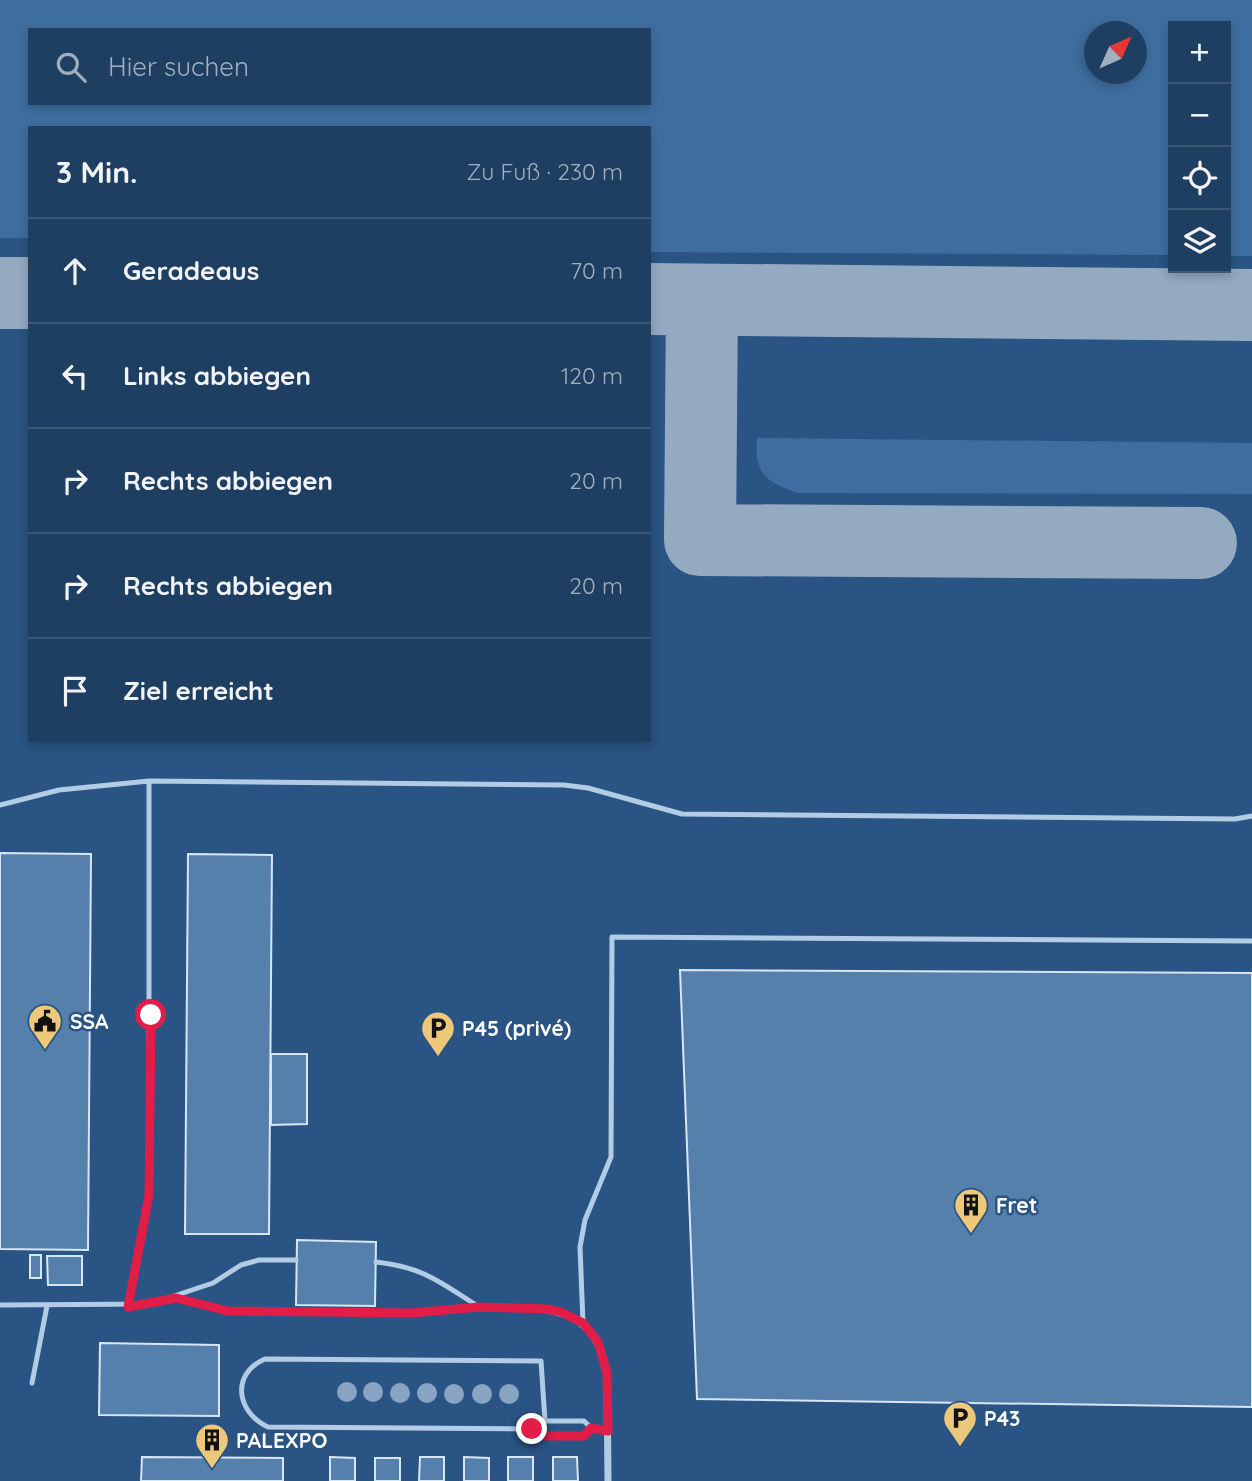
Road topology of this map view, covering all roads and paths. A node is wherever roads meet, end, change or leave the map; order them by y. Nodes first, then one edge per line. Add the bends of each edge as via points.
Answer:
1 (149, 781) junction
2 (0, 805) edge
3 (1252, 816) edge
4 (1252, 942) edge
5 (296, 1260) dead end
6 (376, 1262) dead end
7 (176, 1298) junction
8 (0, 1305) edge
9 (47, 1306) junction
10 (128, 1307) junction
11 (479, 1307) junction
12 (583, 1323) junction
13 (32, 1383) dead end
14 (545, 1421) junction
15 (591, 1428) junction
16 (532, 1429) junction
17 (608, 1431) junction
18 (608, 1481) edge

1 - 2 lane via 59,790
1 - 3 lane via 564,785 682,814
1 - 10 lane via 149,1195
4 - 12 lane via 612,937 611,1157 585,1220 580,1247
5 - 7 lane via 241,1265
6 - 11 lane via 424,1272
7 - 10 lane
7 - 11 lane via 228,1311 281,1313 412,1313
8 - 9 lane
9 - 10 lane
9 - 13 lane
11 - 12 street via 547,1309
12 - 17 street via 604,1356
14 - 15 lane via 584,1421
14 - 16 lane
14 - 16 lane via 541,1361 265,1359 246,1374 241,1390 245,1409 268,1427
15 - 16 lane via 584,1436 546,1436
15 - 17 lane
17 - 18 street

